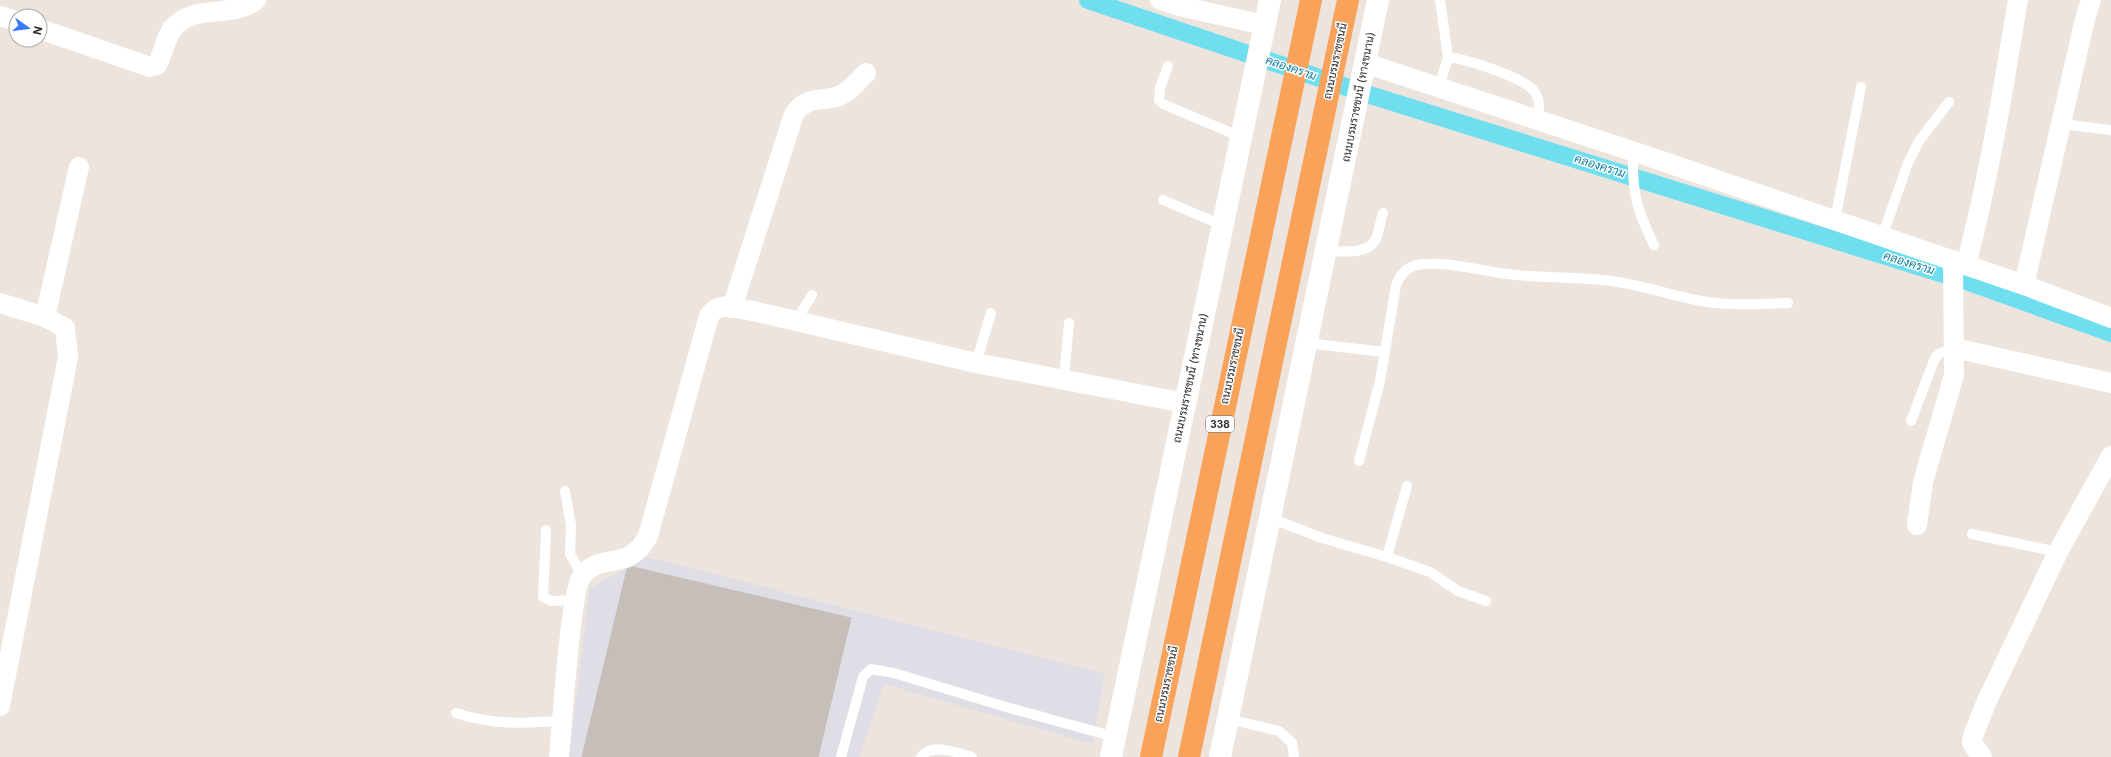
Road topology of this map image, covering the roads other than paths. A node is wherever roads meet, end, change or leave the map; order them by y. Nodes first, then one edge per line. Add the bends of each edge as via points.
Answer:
1 (256, 0) edge
2 (1160, 0) edge
3 (1270, 0) edge
4 (1311, 0) edge
5 (1348, 0) edge
6 (1378, 0) edge
7 (1440, 0) edge
8 (2018, 0) edge
9 (2091, 0) edge
10 (1264, 28) junction
11 (48, 32) edge
12 (1448, 57) junction
13 (1168, 66) dead end
14 (1364, 66) junction
15 (866, 73) dead end
16 (1861, 86) dead end
17 (1439, 88) junction
18 (1949, 102) dead end
19 (1538, 121) junction
20 (2062, 124) junction
21 (2111, 130) edge
22 (1241, 137) junction
23 (1633, 157) junction
24 (79, 167) dead end
25 (1163, 200) dead end
26 (1382, 213) dead end
27 (1835, 220) junction
28 (1222, 225) junction
29 (1882, 237) junction
30 (1654, 245) dead end
31 (1326, 251) junction
32 (1956, 270) junction
33 (2024, 285) junction
34 (812, 295) dead end
35 (0, 303) edge
36 (1788, 303) dead end
37 (732, 308) junction
38 (991, 313) dead end
39 (45, 317) junction
40 (2111, 318) edge
41 (796, 321) junction
42 (1069, 323) dead end
43 (1307, 343) junction
44 (1954, 348) junction
45 (1384, 352) junction
46 (976, 362) junction
47 (1064, 379) junction
48 (2111, 383) edge
49 (1185, 403) junction
50 (1911, 421) dead end
51 (2111, 456) edge
52 (1359, 461) dead end
53 (1407, 486) dead end
54 (565, 491) dead end
55 (1270, 518) junction
56 (1917, 525) dead end
57 (546, 530) dead end
58 (1972, 534) dead end
59 (2058, 552) junction
60 (1387, 557) junction
61 (582, 574) junction
62 (574, 600) junction
63 (1486, 601) dead end
64 (0, 706) edge
65 (456, 713) dead end
66 (1228, 719) junction
67 (563, 720) junction
68 (1113, 747) edge
69 (559, 757) edge
70 (841, 757) edge
71 (921, 757) edge
72 (972, 757) edge
73 (1151, 757) edge
74 (1189, 757) edge
75 (1220, 757) edge
76 (1294, 757) edge
77 (1982, 757) edge

1 - 11 street via 250,5 190,15 173,28 157,65 150,67
2 - 10 street
3 - 10 main road, ถนนบรมราชชนนี (ทางขนาน)
4 - 73 highway, ถนนบรมราชชนนี / 338
5 - 74 highway, ถนนบรมราชชนนี
6 - 14 main road, ถนนบรมราชชนนี (ทางขนาน)
7 - 12 lane
8 - 32 street via 1981,208
9 - 20 street
10 - 22 main road, ถนนบรมราชชนนี (ทางขนาน)
12 - 17 lane
12 - 19 lane via 1481,65 1521,82 1533,90 1539,101
13 - 22 lane via 1160,88 1159,100 1163,104
14 - 17 street
14 - 31 main road, ถนนบรมราชชนนี (ทางขนาน)
15 - 37 street via 839,96 808,101 794,114
16 - 27 lane
17 - 19 street
18 - 29 lane via 1920,141 1908,163
19 - 23 street
20 - 21 lane
20 - 33 street
22 - 28 main road, ถนนบรมราชชนนี (ทางขนาน)
23 - 27 street
23 - 30 lane via 1632,183 1642,220
24 - 39 street
25 - 28 lane
26 - 31 lane via 1375,240 1369,247 1360,250
27 - 29 street
28 - 49 main road, ถนนบรมราชชนนี (ทางขนาน)
29 - 32 street
31 - 43 main road, ถนนบรมราชชนนี (ทางขนาน)
32 - 33 street
32 - 44 street
33 - 40 street
34 - 41 lane
35 - 39 street
36 - 45 lane via 1716,302 1604,280 1508,275 1433,264 1415,265 1406,269 1396,285
37 - 41 street
37 - 61 street via 721,306 713,309 709,316 648,536 641,549 631,556 594,566
38 - 46 lane
39 - 64 street via 65,328 68,357
41 - 46 street
42 - 47 lane
43 - 45 lane
43 - 55 main road, ถนนบรมราชชนนี (ทางขนาน)
44 - 48 street
44 - 50 lane via 1934,358
44 - 56 street via 1954,375 1923,482
45 - 52 lane via 1380,381
46 - 47 street
47 - 49 street
49 - 68 main road, ถนนบรมราชชนนี (ทางขนาน)
51 - 59 street
53 - 60 lane
54 - 61 lane via 571,525 570,554
55 - 60 lane via 1322,538
55 - 66 main road, ถนนบรมราชชนนี (ทางขนาน)
57 - 62 lane via 543,598 551,601
58 - 59 lane
59 - 77 street via 1973,736 1972,743
60 - 63 lane via 1430,572 1458,591
61 - 62 street
62 - 67 street
65 - 67 lane via 474,719 507,723 530,724
66 - 75 main road, ถนนบรมราชชนนี (ทางขนาน)
66 - 76 lane via 1279,731 1292,743
67 - 69 street
68 - 70 lane via 1006,707 894,673 871,669 862,677
71 - 72 lane via 924,752 936,749

